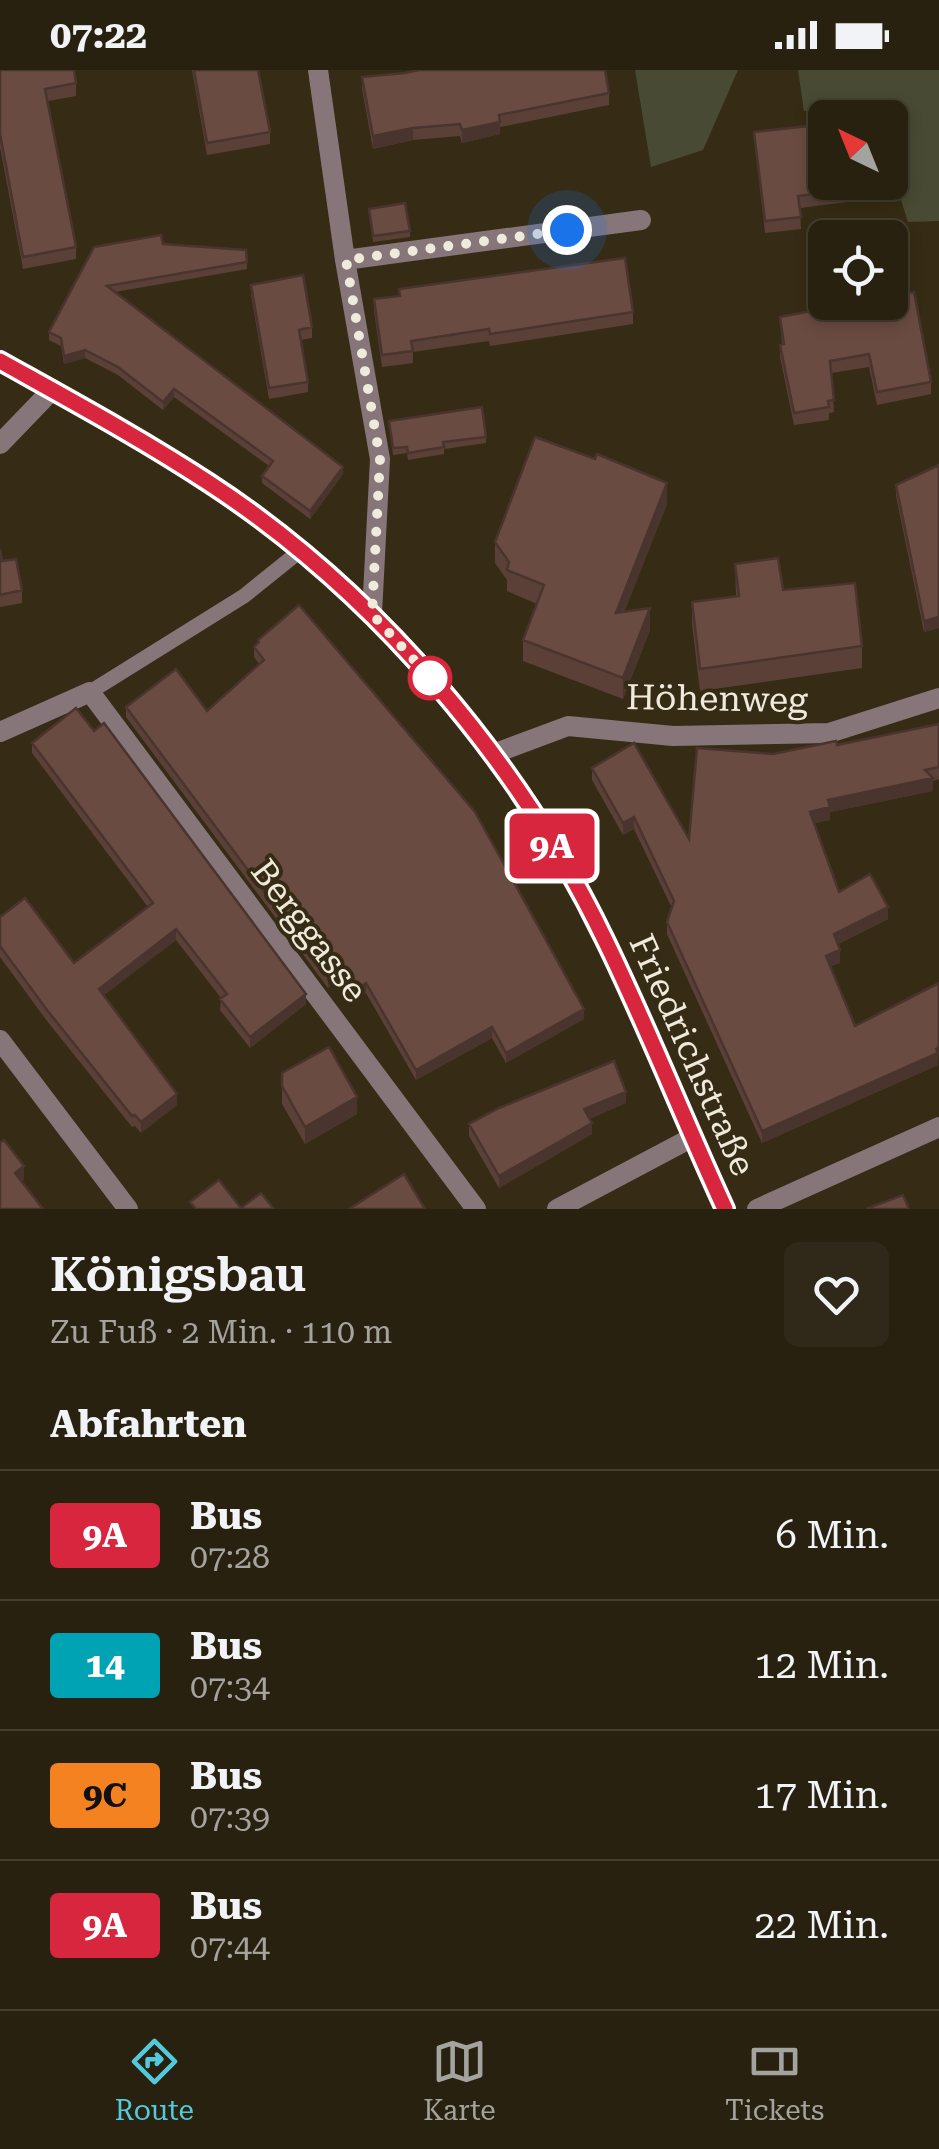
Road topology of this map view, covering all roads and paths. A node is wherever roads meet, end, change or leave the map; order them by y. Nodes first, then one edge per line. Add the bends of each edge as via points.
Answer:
1 (318, 70) edge
2 (641, 220) dead end
3 (346, 260) junction
4 (0, 361) edge
5 (52, 390) junction
6 (0, 444) edge
7 (300, 551) junction
8 (372, 614) junction
9 (90, 692) junction
10 (939, 698) edge
11 (0, 732) edge
12 (493, 754) junction
13 (0, 1040) edge
14 (939, 1127) edge
15 (693, 1137) junction
16 (128, 1209) edge
17 (476, 1209) edge
18 (557, 1209) edge
19 (725, 1209) edge
20 (757, 1209) edge

1 - 3 street
2 - 3 street
3 - 8 street via 380,459
4 - 5 street, Friedrichstraße
5 - 6 street
5 - 7 street, Friedrichstraße via 210,484
7 - 8 street, Friedrichstraße
7 - 9 lane via 244,596
8 - 12 street, Friedrichstraße
9 - 11 street
9 - 17 street, Berggasse
10 - 12 street, Höhenweg via 829,733 673,736 568,726
12 - 15 street, Friedrichstraße via 604,938
13 - 16 street
14 - 20 street
15 - 18 street
15 - 19 street, Friedrichstraße

